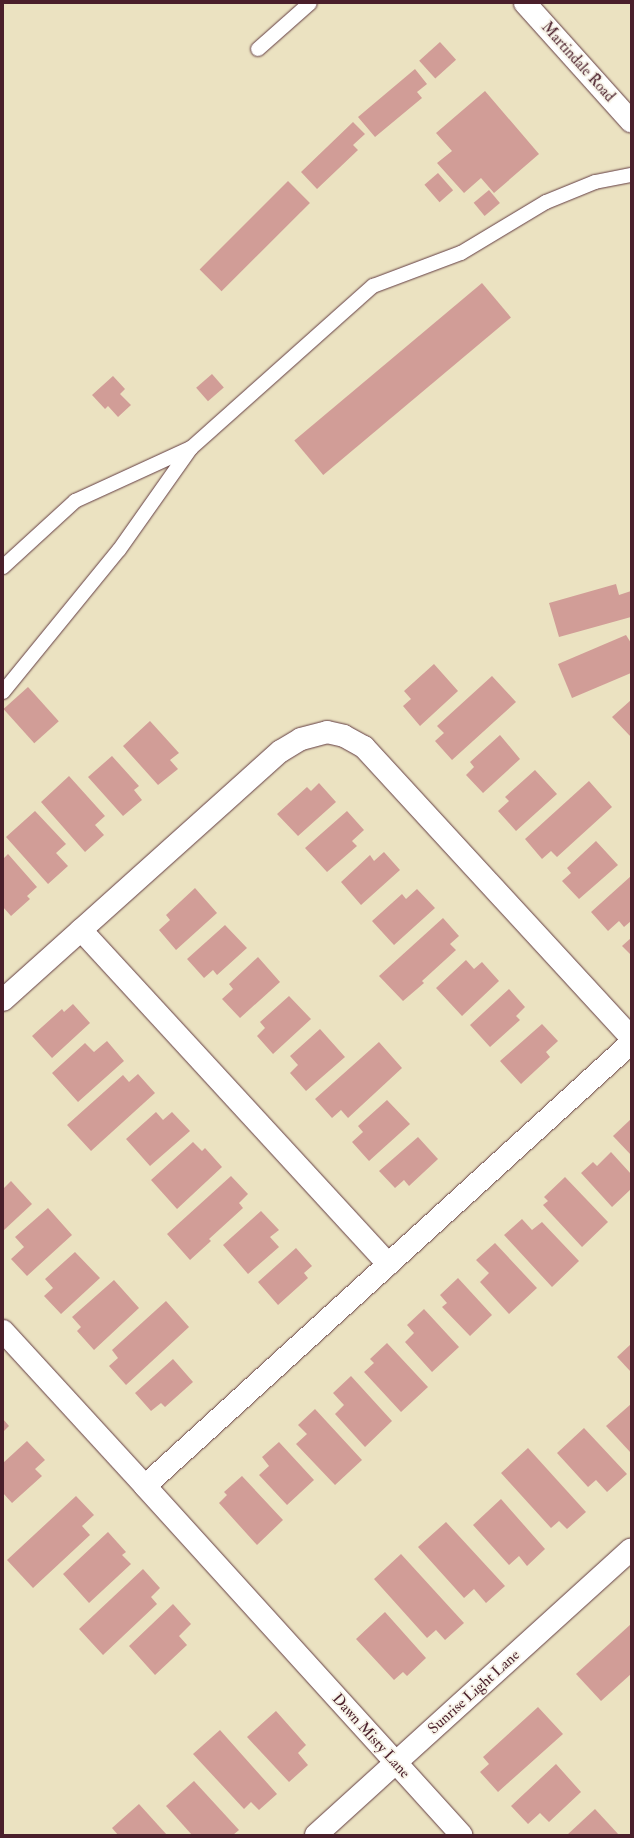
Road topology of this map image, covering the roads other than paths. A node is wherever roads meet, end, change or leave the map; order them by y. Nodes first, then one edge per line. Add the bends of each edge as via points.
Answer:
1 (310, 3) edge
2 (525, 3) edge
3 (258, 49) dead end
4 (631, 120) edge
5 (631, 175) edge
6 (191, 448) junction
7 (3, 567) edge
8 (3, 692) edge
9 (82, 930) junction
10 (3, 1000) edge
11 (631, 1037) edge
12 (631, 1043) edge
13 (388, 1264) junction
14 (3, 1331) edge
15 (145, 1486) junction
16 (631, 1548) edge
17 (396, 1763) junction
18 (316, 1835) edge
19 (462, 1835) edge

1 - 3 lane
2 - 4 street, Martindale Road
5 - 6 lane via 595,182 546,202 461,253 373,286
6 - 7 lane via 75,501
6 - 8 lane via 119,550
9 - 10 street
9 - 11 street via 281,750 301,739 327,732 344,736 364,747
9 - 13 street
12 - 13 street
13 - 15 street
14 - 15 street, Dawn Misty Lane
15 - 17 street, Dawn Misty Lane
16 - 17 street, Sunrise Light Lane
17 - 18 street, Sunrise Light Lane
17 - 19 street, Dawn Misty Lane

